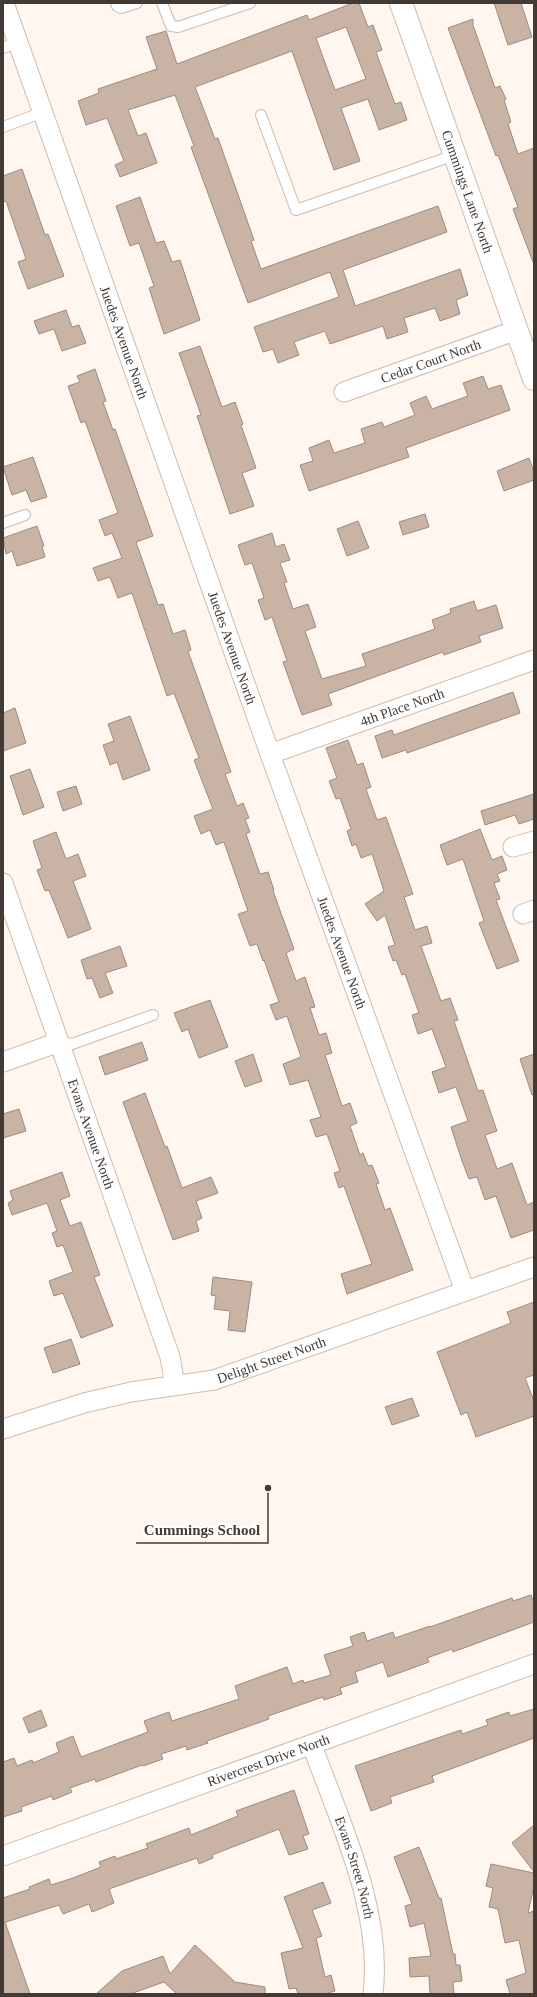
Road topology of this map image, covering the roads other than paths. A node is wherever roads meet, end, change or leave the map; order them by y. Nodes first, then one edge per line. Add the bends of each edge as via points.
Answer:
1 (4, 3) edge
2 (116, 3) edge
3 (137, 3) edge
4 (162, 3) edge
5 (250, 3) edge
6 (401, 3) edge
7 (10, 45) edge
8 (43, 112) junction
9 (261, 115) dead end
10 (3, 127) edge
11 (455, 155) junction
12 (516, 330) junction
13 (534, 379) edge
14 (344, 392) dead end
15 (24, 515) dead end
16 (3, 523) edge
17 (534, 660) edge
18 (270, 754) junction
19 (534, 841) edge
20 (513, 847) dead end
21 (3, 883) edge
22 (153, 1015) dead end
23 (59, 1042) junction
24 (3, 1062) edge
25 (534, 1267) edge
26 (465, 1291) junction
27 (175, 1385) junction
28 (3, 1429) edge
29 (534, 1664) edge
30 (312, 1745) junction
31 (3, 1856) edge
32 (374, 1994) edge

1 - 7 street, Juedes Avenue North
2 - 3 lane via 121,8
4 - 5 lane via 172,26 178,27
6 - 11 street, Cummings Lane North
7 - 8 street, Juedes Avenue North
8 - 10 lane
8 - 18 street, Juedes Avenue North
9 - 11 lane via 296,210
11 - 12 street, Cummings Lane North
12 - 13 street, Cummings Lane North
12 - 14 street, Cedar Court North
15 - 16 lane
17 - 18 street, 4th Place North
18 - 26 street, Juedes Avenue North
19 - 20 street
21 - 23 street, Evans Avenue North
22 - 23 lane via 72,1044
23 - 24 street
23 - 27 street, Evans Avenue North via 170,1358
25 - 26 street, Delight Street North
26 - 27 street, Delight Street North via 214,1380
27 - 28 street, Delight Street North via 84,1403
29 - 30 street, Rivercrest Drive North
30 - 31 street, Rivercrest Drive North
30 - 32 street, Evans Street North via 363,1888 373,1938

